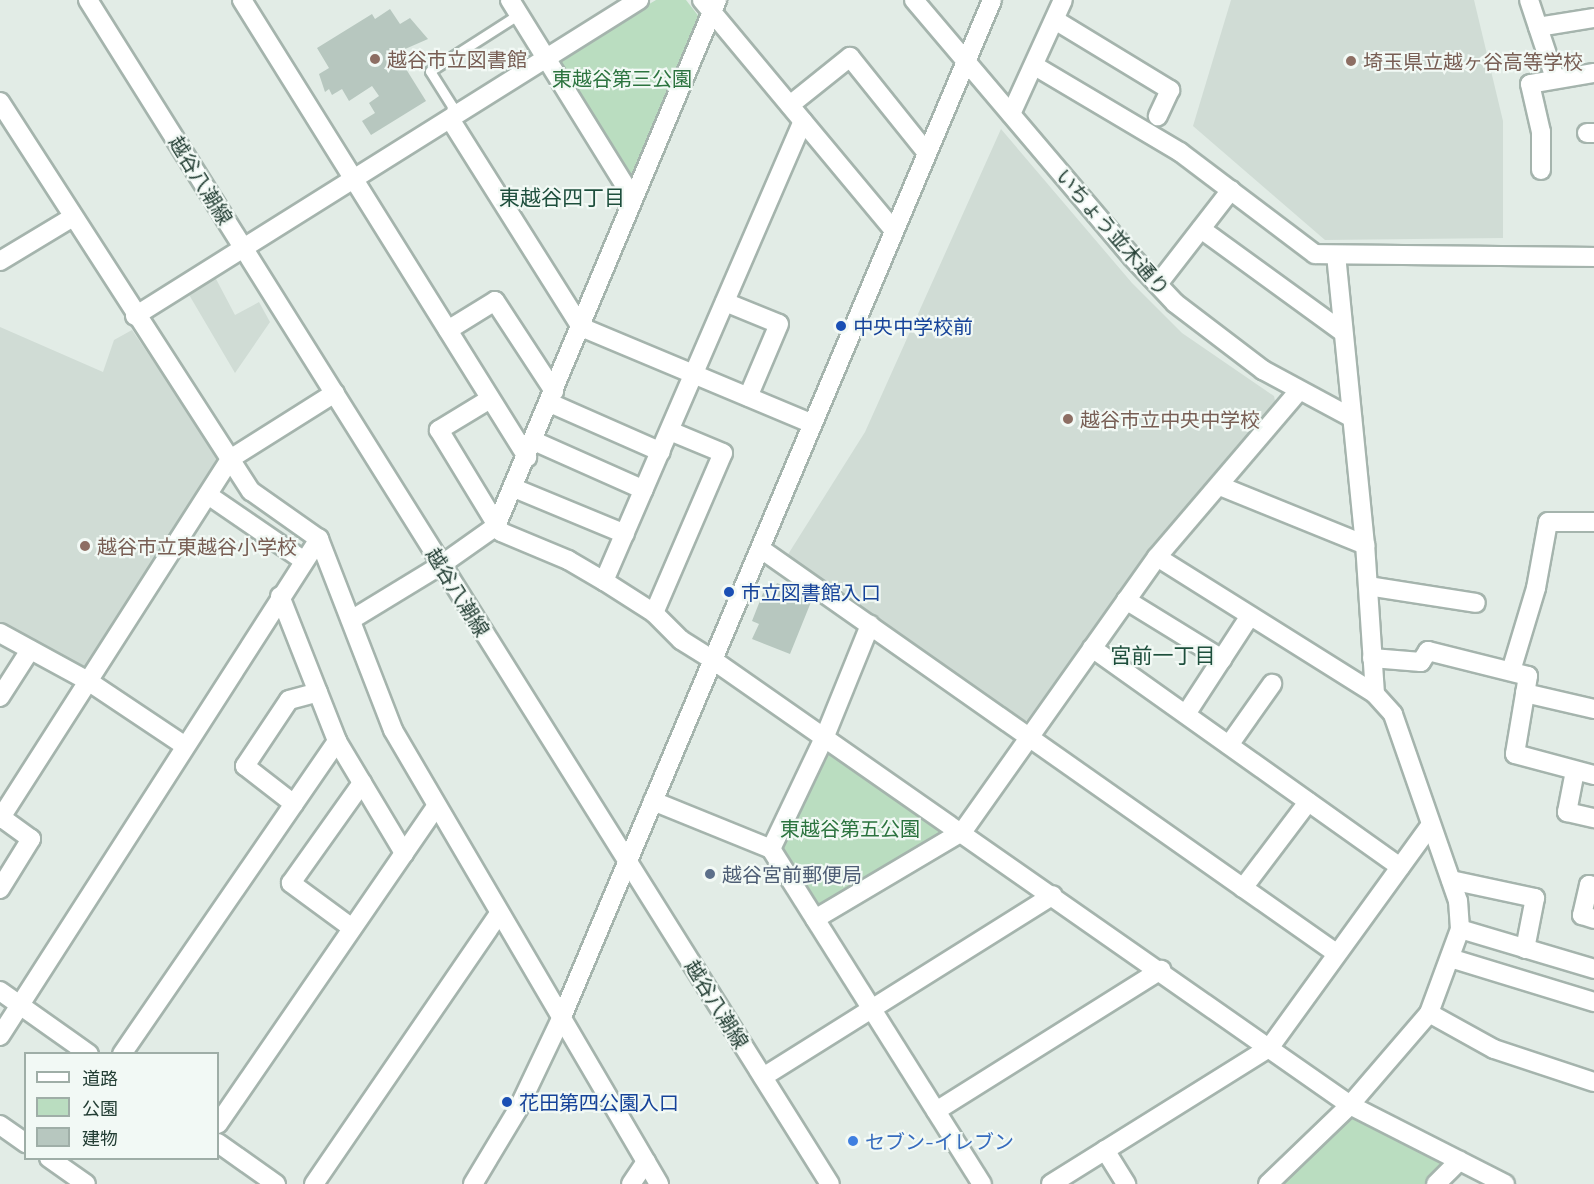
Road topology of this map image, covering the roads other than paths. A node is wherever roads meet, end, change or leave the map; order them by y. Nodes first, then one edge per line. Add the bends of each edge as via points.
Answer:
1 (88, 0) edge
2 (242, 0) edge
3 (914, 0) edge
4 (992, 0) edge
5 (1063, 0) edge
6 (1529, 0) edge
7 (627, 3) edge
8 (711, 4) edge
9 (515, 7) edge
10 (1594, 18) edge
11 (1055, 20) junction
12 (1538, 27) junction
13 (546, 57) junction
14 (966, 60) junction
15 (1035, 66) junction
16 (1594, 73) edge
17 (1555, 78) junction
18 (0, 102) edge
19 (790, 105) junction
20 (1011, 114) junction
21 (1158, 116) dead end
22 (450, 119) junction
23 (803, 121) junction
24 (7, 128) edge
25 (926, 152) junction
26 (1541, 170) dead end
27 (353, 178) junction
28 (1231, 190) junction
29 (633, 198) junction
30 (73, 217) junction
31 (893, 229) junction
32 (1201, 229) junction
33 (244, 248) junction
34 (1336, 256) junction
35 (1594, 257) edge
36 (0, 261) edge
37 (1158, 284) junction
38 (725, 302) junction
39 (135, 316) junction
40 (581, 327) junction
41 (448, 330) junction
42 (1343, 332) junction
43 (694, 375) junction
44 (1299, 391) junction
45 (335, 393) junction
46 (552, 397) junction
47 (748, 397) junction
48 (490, 399) junction
49 (1352, 418) junction
50 (813, 424) junction
51 (670, 431) junction
52 (530, 449) junction
53 (661, 452) junction
54 (230, 459) junction
55 (1220, 486) junction
56 (514, 488) junction
57 (644, 490) junction
58 (208, 495) junction
59 (1594, 522) edge
60 (496, 526) junction
61 (625, 534) junction
62 (319, 539) junction
63 (1365, 545) junction
64 (761, 549) junction
65 (1157, 557) junction
66 (303, 560) junction
67 (441, 565) junction
68 (604, 581) junction
69 (1368, 586) junction
70 (280, 596) junction
71 (1126, 600) junction
72 (1476, 603) dead end
73 (654, 613) junction
74 (1250, 616) junction
75 (351, 620) junction
76 (870, 625) junction
77 (0, 633) edge
78 (1092, 648) junction
79 (30, 650) junction
80 (1372, 658) junction
81 (1222, 659) junction
82 (713, 660) junction
83 (1511, 671) junction
84 (88, 681) junction
85 (1272, 684) dead end
86 (318, 692) junction
87 (1526, 693) junction
88 (1375, 694) junction
89 (0, 697) edge
90 (1594, 709) edge
91 (1186, 714) junction
92 (825, 736) junction
93 (1030, 738) junction
94 (337, 741) junction
95 (185, 746) junction
96 (1229, 746) junction
97 (1575, 771) junction
98 (1594, 775) edge
99 (362, 783) junction
100 (653, 801) junction
101 (1308, 802) junction
102 (294, 804) junction
103 (436, 807) junction
104 (1, 818) edge
105 (1594, 818) edge
106 (1430, 826) junction
107 (963, 831) junction
108 (771, 849) junction
109 (404, 853) junction
110 (627, 861) junction
111 (1400, 867) junction
112 (1450, 880) junction
113 (1594, 886) edge
114 (1243, 888) junction
115 (0, 889) edge
116 (1053, 895) junction
117 (499, 914) junction
118 (815, 919) junction
119 (1594, 919) edge
120 (352, 928) junction
121 (1460, 929) junction
122 (1525, 949) junction
123 (1336, 953) junction
124 (1450, 958) junction
125 (1594, 969) edge
126 (1161, 970) junction
127 (0, 991) edge
128 (1594, 1002) edge
129 (20, 1005) junction
130 (872, 1009) junction
131 (1429, 1013) junction
132 (561, 1019) junction
133 (0, 1036) edge
134 (1270, 1047) junction
135 (88, 1052) edge
136 (123, 1052) edge
137 (763, 1077) junction
138 (1594, 1082) edge
139 (1350, 1105) junction
140 (936, 1111) junction
141 (219, 1123) edge
142 (0, 1125) edge
143 (24, 1142) edge
144 (219, 1144) edge
145 (1105, 1150) junction
146 (52, 1160) edge
147 (1459, 1161) junction
148 (646, 1162) junction
149 (86, 1184) edge
150 (276, 1184) edge
151 (314, 1184) edge
152 (473, 1184) edge
153 (631, 1184) edge
154 (659, 1184) edge
155 (830, 1184) edge
156 (982, 1184) edge
157 (1051, 1184) edge
158 (1126, 1184) edge
159 (1268, 1184) edge
160 (1436, 1184) edge
161 (1504, 1184) edge

1 - 33 street, 越谷八潮線
2 - 27 street
3 - 14 street, いちょう並木通り
4 - 14 street
5 - 11 street
6 - 12 street
7 - 13 street
8 - 19 street
8 - 29 street
9 - 13 street
9 - 22 lane via 430,71 452,106
10 - 12 street
11 - 15 street
11 - 21 street via 1170,90
12 - 17 street
13 - 22 street
13 - 29 street
14 - 20 street, いちょう並木通り
14 - 25 street
15 - 20 street
15 - 28 street via 1180,152
16 - 17 street
17 - 26 street via 1530,84 1541,132
18 - 24 street
19 - 23 street
19 - 25 street via 850,57
20 - 37 street, いちょう並木通り
22 - 27 street
22 - 40 street
23 - 31 street
23 - 38 street
24 - 30 street
25 - 31 street
27 - 33 street
27 - 41 street
28 - 32 street
28 - 34 street via 1315,254
29 - 40 street
30 - 36 street
30 - 39 street
31 - 50 street
32 - 37 street
32 - 42 street
33 - 39 street
33 - 45 street, 越谷八潮線
34 - 35 street
34 - 42 street
37 - 44 street, いちょう並木通り via 1232,349
38 - 43 street
38 - 47 street via 779,324
39 - 54 street
40 - 43 street
40 - 46 street
41 - 46 street via 495,301
41 - 48 street
42 - 49 street
43 - 47 street
43 - 51 street
44 - 49 street, いちょう並木通り
44 - 55 street
45 - 54 street
45 - 67 street, 越谷八潮線
46 - 52 street
46 - 53 street
47 - 50 street
48 - 52 street
48 - 60 street via 439,430
49 - 63 street
50 - 64 street
51 - 53 street
51 - 73 street via 723,453
52 - 56 street
52 - 57 street
53 - 57 street
54 - 58 street
54 - 62 street via 251,491
55 - 63 street
55 - 65 street
56 - 60 street
56 - 61 street
57 - 61 street
58 - 66 street
58 - 84 street
59 - 83 street via 1548,522 1536,588
60 - 67 street
60 - 68 street via 501,532 568,560
61 - 68 street
62 - 66 street
62 - 75 street
63 - 69 street
64 - 76 street
64 - 82 street
65 - 71 street
65 - 74 street
66 - 70 street
67 - 75 street
67 - 110 street, 越谷八潮線
68 - 73 street
69 - 72 street
69 - 80 street
70 - 86 street
70 - 95 street
71 - 78 street
71 - 81 street
73 - 82 street via 681,640
74 - 81 street
74 - 88 street
75 - 103 street via 393,730
76 - 92 street
76 - 93 street
77 - 79 street
78 - 91 street
78 - 93 street
79 - 84 street
79 - 89 street
80 - 83 street via 1420,662 1428,651
80 - 88 street
81 - 91 street
82 - 92 street
82 - 100 street
83 - 87 street via 1528,676
84 - 95 street
84 - 104 street
85 - 96 street
86 - 94 street
86 - 102 street via 289,700 245,766
87 - 90 street
87 - 97 street via 1515,754
88 - 106 street via 1394,714
91 - 96 street
92 - 107 street
92 - 108 street
93 - 107 street
93 - 114 street
94 - 99 street
94 - 102 street
95 - 129 street
96 - 101 street
97 - 98 street
97 - 105 street via 1567,812
99 - 109 street
99 - 120 street via 291,883
100 - 108 street
100 - 110 street
101 - 111 street
101 - 114 street
102 - 136 street
103 - 109 street
103 - 117 street
104 - 115 street via 31,839
106 - 111 street
106 - 112 street
107 - 116 street
107 - 118 street
108 - 118 street
109 - 120 street
110 - 132 street
110 - 137 street, 越谷八潮線
111 - 123 street
112 - 121 street
112 - 122 street via 1535,898
113 - 119 street via 1589,885 1582,915
114 - 123 street
116 - 126 street
116 - 130 street
117 - 132 street
117 - 151 street
118 - 130 street
120 - 141 street
121 - 122 street
121 - 124 street
122 - 125 street
123 - 134 street
124 - 128 street
124 - 131 street
126 - 134 street
126 - 140 street
127 - 129 street
129 - 133 street
129 - 135 street
130 - 137 street
130 - 140 street
131 - 138 street via 1494,1048
131 - 139 street
132 - 148 street
132 - 152 street via 518,1109
134 - 139 street
134 - 145 street
137 - 155 street, 越谷八潮線
139 - 147 street
139 - 159 street
140 - 156 street
142 - 143 street
144 - 150 street
145 - 157 street
145 - 158 street
146 - 149 street
147 - 160 street
147 - 161 street
148 - 153 street
148 - 154 street

